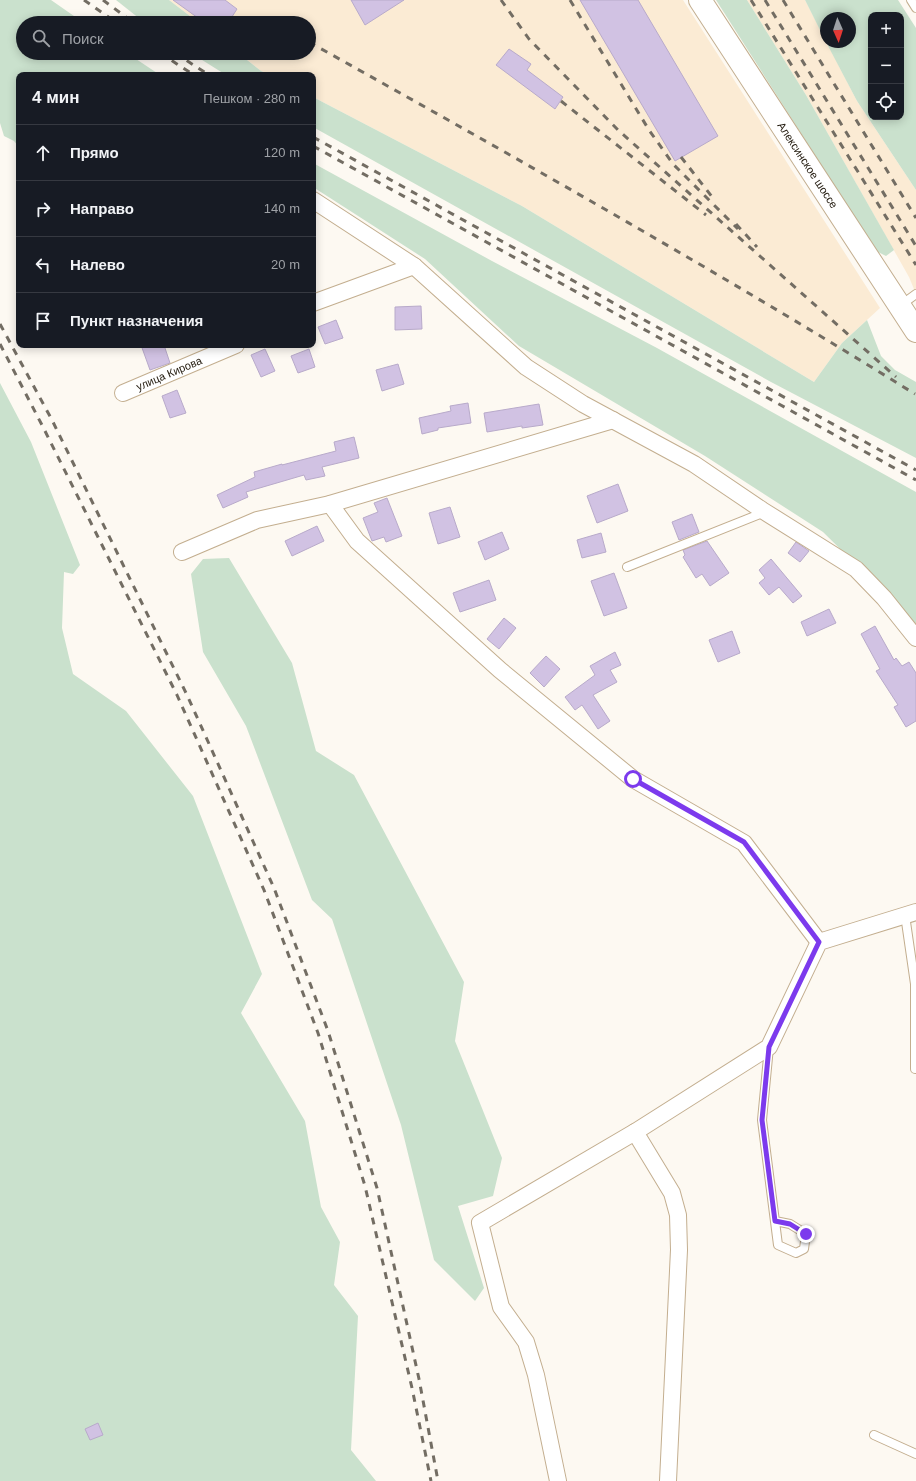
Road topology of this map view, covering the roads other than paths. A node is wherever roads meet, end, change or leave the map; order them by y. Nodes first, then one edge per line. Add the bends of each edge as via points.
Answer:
1 (700, 0) edge
2 (911, 0) edge
3 (916, 8) edge
4 (316, 202) edge
5 (414, 266) junction
6 (908, 300) edge
7 (316, 301) edge
8 (916, 331) edge
9 (229, 348) edge
10 (123, 393) dead end
11 (613, 420) junction
12 (330, 504) junction
13 (765, 512) junction
14 (182, 552) dead end
15 (627, 567) dead end
16 (916, 638) edge
17 (910, 913) edge
18 (819, 942) junction
19 (769, 1047) junction
20 (915, 1069) edge
21 (635, 1132) junction
22 (775, 1221) junction
23 (874, 1435) dead end
24 (916, 1454) edge
25 (558, 1481) edge
26 (668, 1481) edge

1 - 6 main road, Алексинское шоссе
2 - 3 lane
4 - 5 street
5 - 7 street
5 - 11 street via 526,367
6 - 8 main road, Алексинское шоссе
9 - 10 street, улица Кирова
11 - 12 street
11 - 13 street via 694,464
12 - 14 street via 257,520
12 - 18 street via 357,541 500,670 633,779 744,842
13 - 15 lane
13 - 16 street via 856,569 884,598
17 - 18 street
17 - 20 lane
18 - 19 street
19 - 21 street
19 - 22 lane via 762,1120
21 - 25 street via 480,1223 501,1307 526,1342 536,1375
21 - 26 street via 672,1193 678,1215 679,1250
22 - 22 lane via 778,1245 796,1253 804,1249 806,1234 790,1224
23 - 24 lane

